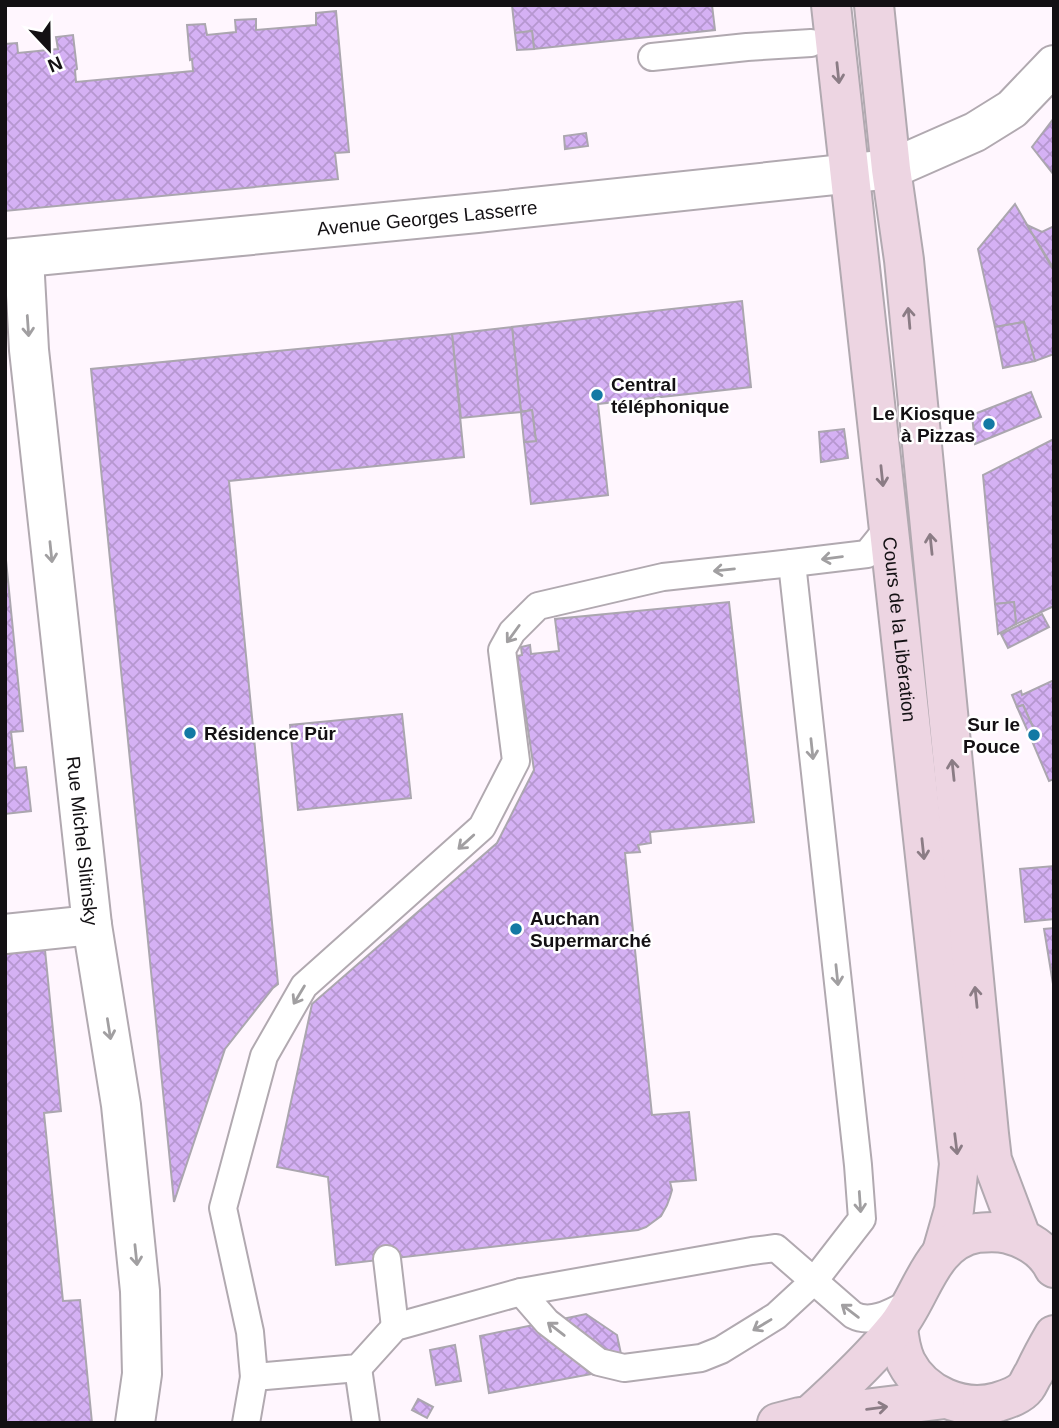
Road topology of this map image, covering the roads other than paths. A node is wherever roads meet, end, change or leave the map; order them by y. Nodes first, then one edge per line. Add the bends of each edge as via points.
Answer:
1 (831, 5) edge
2 (874, 5) edge
3 (811, 43) dead end
4 (652, 57) dead end
5 (1054, 65) edge
6 (891, 169) junction
7 (849, 173) junction
8 (14, 258) edge
9 (888, 528) junction
10 (792, 563) junction
11 (92, 925) junction
12 (5, 934) edge
13 (1037, 1240) edge
14 (942, 1252) junction
15 (387, 1259) dead end
16 (1054, 1268) edge
17 (814, 1281) junction
18 (521, 1292) junction
19 (905, 1314) junction
20 (395, 1327) junction
21 (1054, 1335) edge
22 (358, 1368) junction
23 (254, 1377) junction
24 (1024, 1406) edge
25 (953, 1407) edge
26 (793, 1420) edge
27 (135, 1423) edge
28 (246, 1423) edge
29 (366, 1423) edge

1 -> 7 main road, Cours de la Libération
2 - 6 main road, Cours de la Libération
3 - 4 lane
5 - 6 street, Avenue Georges Lasserre via 1012,109 975,132
6 - 7 street, Avenue Georges Lasserre
13 -> 6 main road, Cours de la Libération via 992,1160 904,260
7 - 8 street, Avenue Georges Lasserre
7 -> 9 main road, Cours de la Libération
8 -> 11 street, Rue Michel Slitinsky via 29,350
9 -> 10 lane via 867,554
9 -> 14 main road, Cours de la Libération via 959,1164 954,1210
10 -> 17 lane via 862,1219
10 -> 23 lane via 663,577 538,606 512,632 502,650 516,761 482,827 304,986 264,1056 223,1208 250,1332
11 - 12 street
11 -> 27 street, Rue Michel Slitinsky via 121,1105 140,1291 142,1374
13 - 14 main road via 996,1231 972,1234
13 - 16 main road
14 - 19 main road
15 - 20 lane
17 - 18 lane via 776,1248
17 -> 18 lane via 776,1316 721,1350 701,1358 624,1368 599,1362 547,1322
19 -> 17 lane via 862,1320
18 - 20 lane
19 - 25 main road via 900,1345 906,1362 916,1378
19 - 26 main road via 848,1380
20 - 22 lane
21 - 24 main road
22 - 23 lane
22 - 29 lane
23 - 28 lane
24 - 25 main road via 1011,1397
26 -> 25 main road

